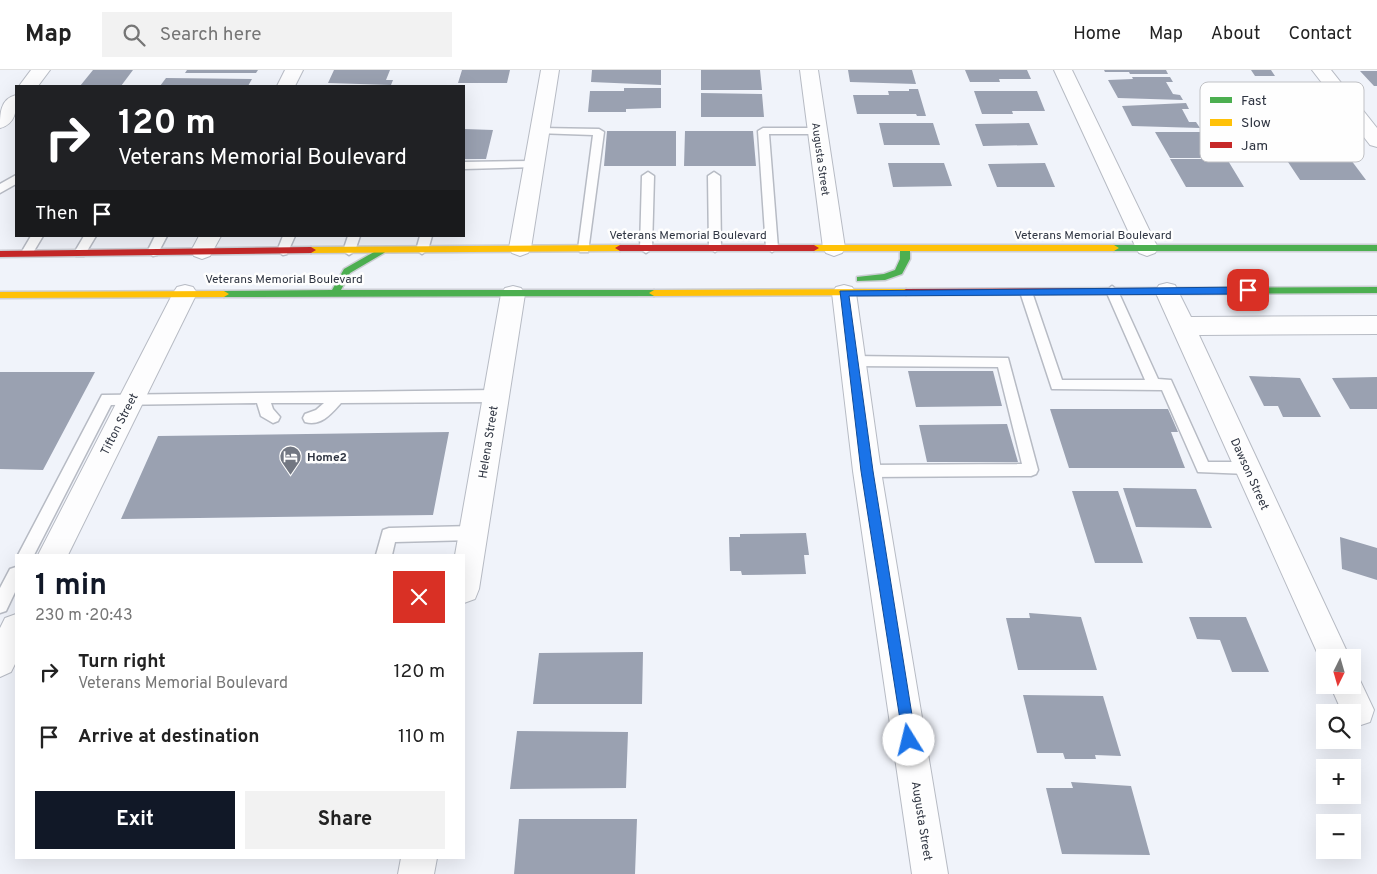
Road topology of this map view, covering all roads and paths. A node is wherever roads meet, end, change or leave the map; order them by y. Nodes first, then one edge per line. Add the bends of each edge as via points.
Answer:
1 (41, 70) edge
2 (294, 70) edge
3 (550, 70) edge
4 (809, 70) edge
5 (1063, 70) edge
6 (1321, 70) edge
7 (1330, 82) edge
8 (29, 85) edge
9 (286, 85) edge
10 (15, 102) edge
11 (0, 122) edge
12 (1364, 125) edge
13 (540, 131) junction
14 (818, 131) junction
15 (1377, 141) edge
16 (534, 165) junction
17 (465, 166) edge
18 (648, 176) dead end
19 (714, 176) dead end
20 (15, 180) edge
21 (0, 190) edge
22 (36, 237) edge
23 (89, 237) edge
24 (160, 237) edge
25 (289, 237) edge
26 (354, 237) edge
27 (426, 237) edge
28 (206, 244) edge
29 (520, 248) junction
30 (646, 248) junction
31 (716, 248) junction
32 (772, 248) junction
33 (834, 248) junction
34 (1147, 248) junction
35 (1377, 248) edge
36 (584, 249) junction
37 (905, 249) junction
38 (422, 250) junction
39 (283, 251) junction
40 (349, 251) junction
41 (383, 251) junction
42 (152, 252) junction
43 (26, 253) junction
44 (80, 253) junction
45 (0, 254) edge
46 (284, 265) dead end
47 (1368, 278) dead end
48 (256, 282) dead end
49 (846, 284) junction
50 (1211, 290) junction
51 (1377, 290) edge
52 (1112, 291) junction
53 (1167, 291) junction
54 (1026, 292) junction
55 (185, 293) junction
56 (229, 293) junction
57 (335, 293) junction
58 (0, 294) edge
59 (512, 294) junction
60 (1377, 325) edge
61 (1183, 326) junction
62 (852, 361) junction
63 (1154, 385) junction
64 (496, 396) junction
65 (263, 397) junction
66 (338, 397) junction
67 (132, 398) junction
68 (274, 417) dead end
69 (310, 418) dead end
70 (1248, 468) junction
71 (867, 471) junction
72 (473, 533) junction
73 (27, 554) edge
74 (54, 554) edge
75 (384, 554) edge
76 (15, 576) edge
77 (465, 583) edge
78 (0, 605) edge
79 (1330, 649) edge
80 (419, 859) edge
81 (416, 874) edge
82 (930, 874) edge

1 - 8 street
2 - 9 street
3 - 13 street
4 - 14 street, Augusta Street
5 - 34 street
6 - 7 street
10 - 11 street
12 - 15 street
13 - 16 street
13 - 36 lane via 599,132
14 - 32 lane via 763,132
14 - 33 street, Augusta Street
16 - 17 lane
16 - 29 street
18 - 30 lane
19 - 31 lane
20 - 21 lane
22 - 43 lane
23 - 44 lane
24 - 42 lane
25 - 39 lane
26 - 40 lane
27 - 38 lane
28 - 39 main road, Veterans Memorial Boulevard
28 - 42 main road, Veterans Memorial Boulevard
29 - 36 main road, Veterans Memorial Boulevard
29 - 38 main road, Veterans Memorial Boulevard
30 - 31 main road, Veterans Memorial Boulevard
30 - 36 main road, Veterans Memorial Boulevard
31 - 32 main road, Veterans Memorial Boulevard
32 - 33 main road, Veterans Memorial Boulevard
33 - 37 main road, Veterans Memorial Boulevard
34 - 35 main road, Veterans Memorial Boulevard
34 - 37 main road, Veterans Memorial Boulevard
37 - 49 main road via 903,268 896,274
38 - 41 main road, Veterans Memorial Boulevard
39 - 40 main road, Veterans Memorial Boulevard
39 - 46 main road
40 - 41 main road, Veterans Memorial Boulevard
41 - 57 main road via 353,266 340,277
42 - 44 main road, Veterans Memorial Boulevard
43 - 44 main road, Veterans Memorial Boulevard
43 - 45 main road, Veterans Memorial Boulevard
47 - 50 main road
48 - 56 main road
49 - 54 main road, Veterans Memorial Boulevard
49 - 59 main road, Veterans Memorial Boulevard via 669,294
49 - 62 street, Augusta Street
50 - 51 main road, Veterans Memorial Boulevard
50 - 53 main road, Veterans Memorial Boulevard
52 - 53 main road, Veterans Memorial Boulevard
52 - 54 main road, Veterans Memorial Boulevard
52 - 63 lane
53 - 61 street, Dawson Street
54 - 63 lane via 1057,385
55 - 56 main road, Veterans Memorial Boulevard
55 - 58 main road, Veterans Memorial Boulevard
55 - 67 street, Tifton Street
56 - 57 main road, Veterans Memorial Boulevard
57 - 59 main road, Veterans Memorial Boulevard
59 - 64 street, Helena Street
60 - 61 street
61 - 70 street, Dawson Street
62 - 71 street, Augusta Street
62 - 71 lane via 1003,362 1030,470
63 - 70 lane via 1166,384 1203,468
64 - 66 lane
64 - 72 street, Helena Street
65 - 66 lane
65 - 67 lane
65 - 68 lane via 266,412
66 - 69 lane via 321,415
67 - 73 lane via 107,398
67 - 74 street, Tifton Street
70 - 79 street, Dawson Street
71 - 82 street, Augusta Street
72 - 75 lane via 389,535
72 - 77 street, Helena Street
76 - 78 lane
80 - 81 street

